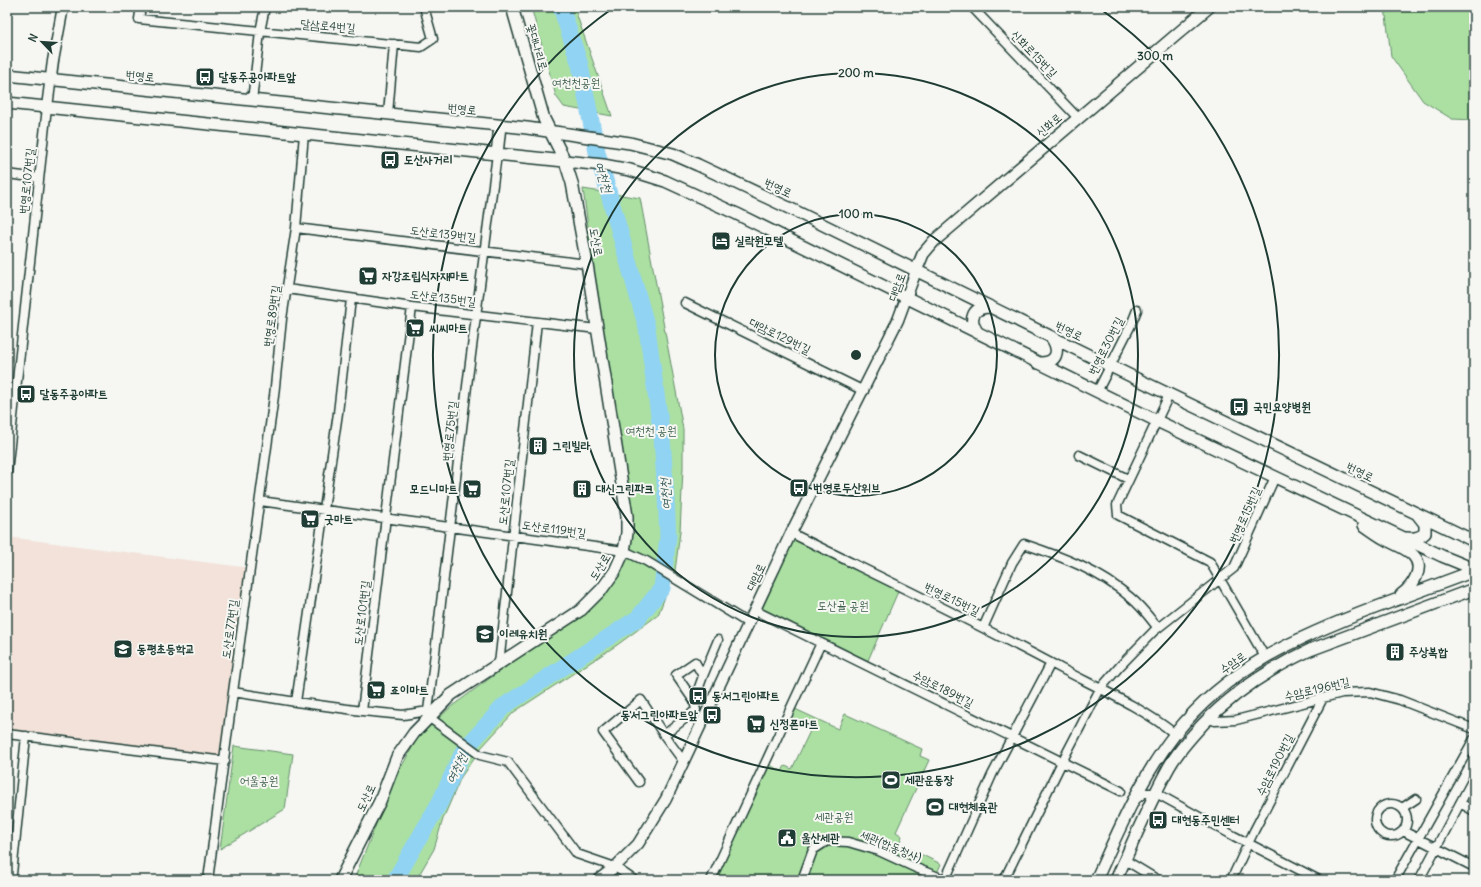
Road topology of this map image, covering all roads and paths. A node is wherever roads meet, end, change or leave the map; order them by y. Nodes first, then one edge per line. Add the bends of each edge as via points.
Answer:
1 (63, 7) edge
2 (140, 7) edge
3 (265, 7) edge
4 (424, 7) edge
5 (512, 7) edge
6 (972, 7) edge
7 (1209, 7) edge
8 (260, 32) junction
9 (394, 44) junction
10 (7, 75) edge
11 (50, 80) junction
12 (252, 101) junction
13 (7, 103) edge
14 (47, 107) junction
15 (388, 114) junction
16 (1078, 118) junction
17 (500, 126) junction
18 (550, 132) junction
19 (304, 134) junction
20 (496, 154) junction
21 (570, 162) junction
22 (7, 174) edge
23 (39, 178) junction
24 (296, 228) junction
25 (484, 251) junction
26 (587, 264) junction
27 (916, 271) junction
28 (287, 289) junction
29 (907, 298) junction
30 (351, 299) junction
31 (685, 303) dead end
32 (412, 307) junction
33 (991, 307) junction
34 (1137, 310) dead end
35 (476, 314) junction
36 (537, 322) junction
37 (597, 329) junction
38 (978, 333) junction
39 (1051, 337) junction
40 (1038, 363) junction
41 (1110, 366) junction
42 (864, 391) junction
43 (1096, 392) junction
44 (1169, 395) junction
45 (1157, 421) junction
46 (1079, 455) dead end
47 (7, 472) edge
48 (1275, 477) junction
49 (1128, 479) junction
50 (260, 501) junction
51 (1336, 506) junction
52 (324, 511) junction
53 (1416, 513) junction
54 (386, 519) junction
55 (451, 528) junction
56 (791, 533) junction
57 (513, 536) junction
58 (1404, 538) junction
59 (1474, 541) edge
60 (624, 551) junction
61 (1474, 570) edge
62 (1220, 579) junction
63 (1474, 589) edge
64 (1393, 601) junction
65 (754, 610) junction
66 (748, 623) junction
67 (983, 628) junction
68 (1158, 628) junction
69 (718, 640) dead end
70 (821, 643) junction
71 (1265, 657) junction
72 (1051, 663) junction
73 (499, 664) junction
74 (703, 676) junction
75 (1100, 689) junction
76 (233, 692) junction
77 (1323, 698) junction
78 (694, 701) junction
79 (296, 702) junction
80 (362, 711) junction
81 (429, 715) junction
82 (1208, 718) junction
83 (1474, 729) edge
84 (7, 734) edge
85 (1175, 734) junction
86 (664, 735) junction
87 (26, 736) junction
88 (1012, 737) junction
89 (1474, 739) edge
90 (225, 761) junction
91 (684, 762) junction
92 (1062, 762) junction
93 (1474, 777) edge
94 (639, 782) dead end
95 (1121, 791) dead end
96 (1156, 793) junction
97 (1416, 799) dead end
98 (1133, 802) junction
99 (1460, 804) junction
100 (1402, 808) junction
101 (1474, 811) edge
102 (1402, 831) junction
103 (1418, 838) junction
104 (1248, 843) junction
105 (1437, 848) junction
106 (1125, 860) junction
107 (614, 867) junction
108 (1474, 867) edge
109 (11, 876) edge
110 (208, 880) edge
111 (340, 880) edge
112 (598, 880) edge
113 (634, 880) edge
114 (711, 880) edge
115 (802, 880) edge
116 (945, 880) edge
117 (1004, 880) edge
118 (1096, 880) edge
119 (1116, 880) edge
120 (1158, 880) edge
121 (1231, 880) edge
122 (1319, 880) edge
123 (1395, 880) edge
124 (1419, 880) edge

1 - 11 street
2 - 8 street, 달삼로4번길 via 139,19
3 - 8 street
4 - 9 street, 달삼로4번길 via 433,39 421,47
5 - 18 main road, 꽃대나리로 via 540,106
6 - 16 street, 신화로15번길
7 - 16 main road, 신화로
8 - 9 street, 달삼로4번길
8 - 12 street
9 - 15 street
10 - 11 main road, 번영로
11 - 12 main road, 번영로
11 - 14 street
12 - 15 main road, 번영로
13 - 14 main road
14 - 19 main road
14 - 23 street, 번영로107번길
15 - 17 main road, 번영로
16 - 27 main road, 신화로 via 934,241 923,254
17 - 18 main road, 번영로
17 - 20 main road
18 - 21 main road, 꽃대나리로
18 - 27 main road, 번영로 via 630,143 666,152 698,164
19 - 20 main road
19 - 24 street, 번영로89번길
20 - 21 main road
20 - 25 street, 번영로75번길
21 - 26 main road, 도산로
21 - 29 main road via 650,175 686,190
22 - 23 street
23 - 47 street, 번영로107번길
24 - 25 street, 도산로139번길
24 - 28 street, 번영로89번길
25 - 26 street, 도산로139번길
25 - 35 street, 번영로75번길
26 - 37 main road, 도산로
27 - 29 street, 대암로
27 - 33 main road, 번영로
28 - 30 street, 도산로135번길
28 - 50 street, 번영로89번길
29 - 38 main road
29 - 42 street, 대암로
30 - 32 street, 도산로135번길
30 - 52 street
31 - 42 street, 대암로129번길
32 - 35 street, 도산로135번길
32 - 54 street
33 - 38 main road via 982,308 974,314 973,326
33 - 39 main road, 번영로
34 - 41 street, 번영로30번길
35 - 36 street, 도산로135번길
35 - 55 street, 번영로75번길
36 - 37 street, 도산로135번길
36 - 57 street, 도산로107번길
37 - 60 main road, 도산로 via 627,516
38 - 40 main road
39 - 40 main road via 1056,345 1056,355 1048,362
39 - 41 main road, 번영로
40 - 43 main road
41 - 43 street, 번영로30번길
41 - 44 main road, 번영로
42 - 56 street, 대암로
43 - 45 main road
44 - 45 street
44 - 53 main road, 번영로
45 - 48 main road
45 - 49 street
46 - 49 street
48 - 51 main road
48 - 62 street, 번영로15번길 via 1234,568
49 - 62 street via 1117,505 1118,515 1210,562
50 - 52 street, 도산로119번길
50 - 76 street, 도산로77번길
51 - 58 main road
51 - 64 main road via 1415,557 1418,571 1414,581 1406,592
52 - 54 street, 도산로119번길
52 - 79 street
53 - 58 main road via 1425,524 1425,533 1417,538
53 - 59 main road, 번영로
54 - 55 street, 도산로119번길
54 - 80 street, 도산로101번길
55 - 57 street, 도산로119번길
55 - 81 street, 번영로75번길
56 - 65 street, 대암로
56 - 67 street, 번영로15번길
57 - 60 street, 도산로119번길
57 - 73 street, 도산로107번길
58 - 61 main road
60 - 66 street, 도산로119번길 via 646,561
60 - 73 main road, 도산로 via 615,571 602,589 581,610
61 - 64 main road, 수암로
62 - 68 street, 번영로15번길
62 - 71 street
63 - 82 main road via 1330,642 1284,662 1243,688
64 - 71 main road, 수암로 via 1302,637
65 - 66 street, 대암로
65 - 70 street, 수암로189번길
66 - 91 street, 대암로
67 - 68 street via 1012,563 1024,544 1078,564 1105,578 1133,599
67 - 72 street, 번영로15번길
68 - 75 street, 번영로15번길
69 - 74 street
70 - 88 street, 수암로189번길
70 - 114 street
71 - 85 main road, 수암로 via 1233,677
72 - 75 street, 번영로15번길
72 - 88 street
73 - 81 main road, 도산로 via 451,695
74 - 78 street
74 - 78 street via 695,662 676,675
75 - 85 street, 번영로15번길 via 1127,702
75 - 92 street, 번영로15번길
76 - 79 street
76 - 90 street, 도산로77번길
77 - 82 street, 수암로196번길 via 1236,720 1219,722
77 - 83 street, 수암로196번길 via 1342,693 1370,692 1400,700
77 - 104 street, 수암로190번길
78 - 86 street via 696,710
79 - 80 street
80 - 81 street
81 - 107 street via 480,755 508,762 577,854
81 - 111 main road, 도산로 via 397,757 380,801
82 - 96 main road via 1183,747
84 - 87 street
85 - 98 main road, 수암로
86 - 91 street
86 - 94 street via 641,700 603,732
87 - 90 street
87 - 109 street
88 - 92 street, 수암로189번길
88 - 116 street
89 - 103 street
90 - 110 street, 도산로77번길
91 - 107 street, 대암로 via 656,817 638,844
92 - 95 street, 수암로189번길
92 - 117 street, 번영로15번길
93 - 99 street
96 - 98 street via 1144,793
96 - 104 street
96 - 106 main road
97 - 100 street
98 - 118 main road, 수암로
99 - 101 street
99 - 105 street
100 - 102 street via 1406,812 1407,822
100 - 102 street via 1388,804 1379,810 1375,820 1383,833 1393,836
102 - 103 street
103 - 105 street
103 - 123 street
104 - 121 street, 수암로190번길
104 - 122 street
105 - 108 street
105 - 124 street
106 - 119 main road
106 - 120 street
107 - 112 street, 대암로
107 - 113 street
115 - 116 street, 세관(합동청사) via 814,850 827,841 848,842 879,851

